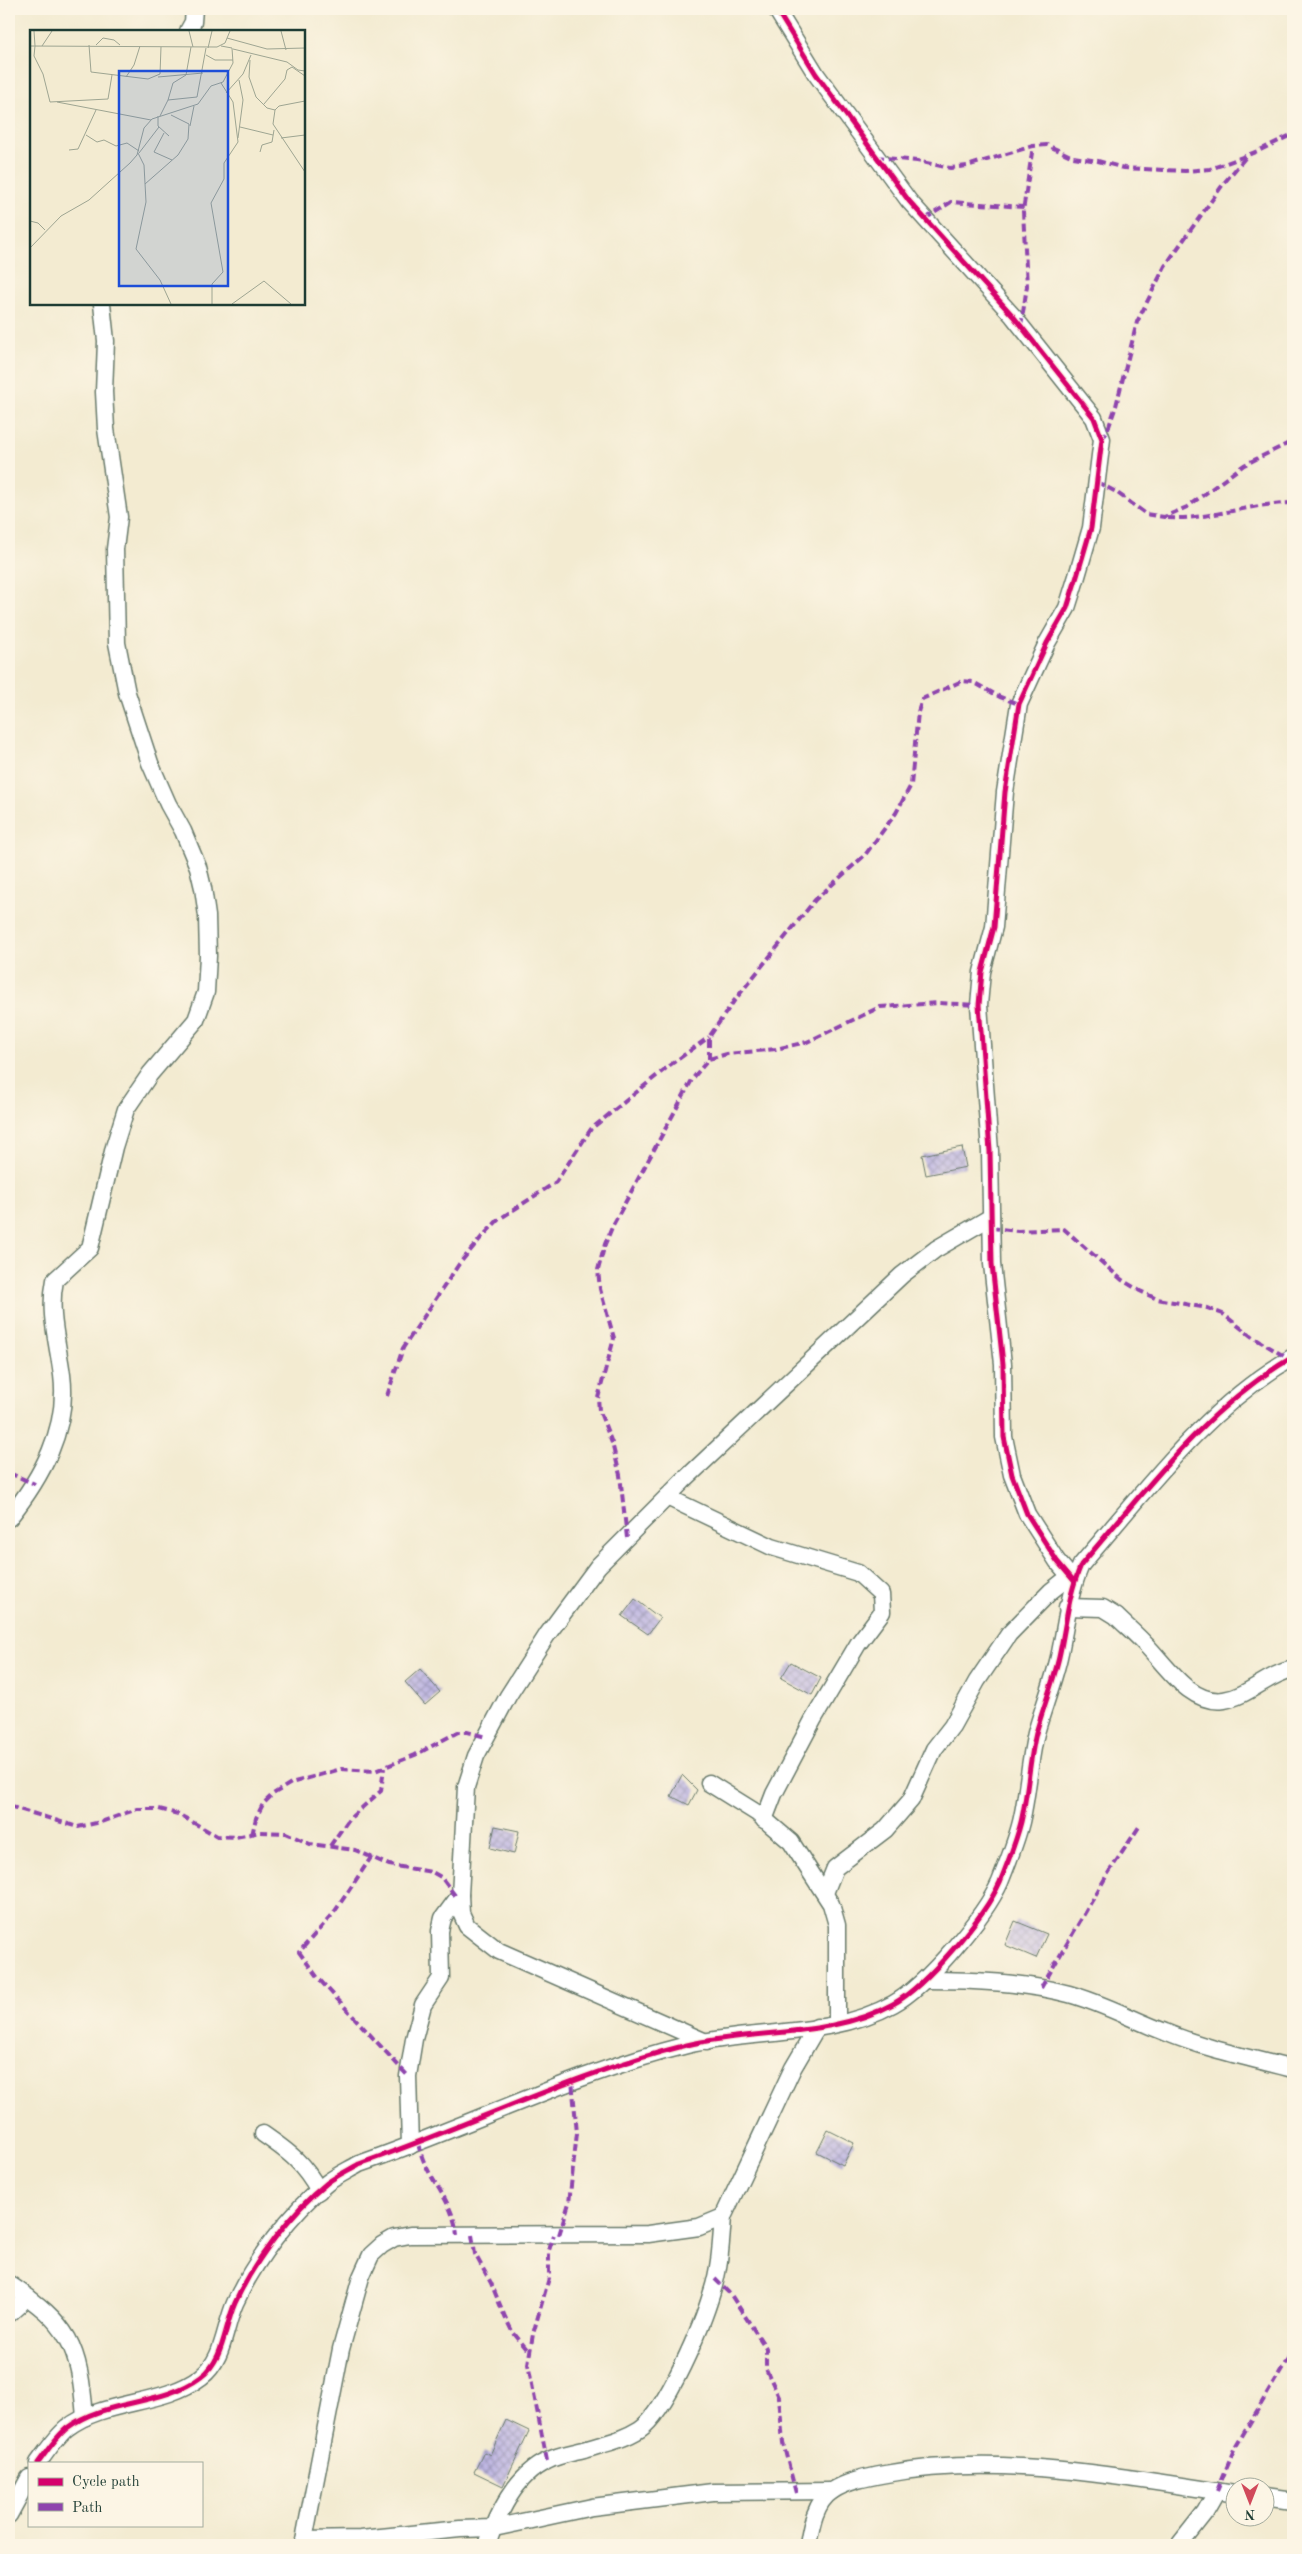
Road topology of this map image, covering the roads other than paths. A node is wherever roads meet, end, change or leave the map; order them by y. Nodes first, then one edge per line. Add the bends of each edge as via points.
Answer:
1 (194, 9) edge
2 (776, 9) edge
3 (189, 30) edge
4 (102, 305) edge
5 (991, 1217) junction
6 (1293, 1356) edge
7 (667, 1497) junction
8 (9, 1518) edge
9 (1072, 1579) junction
10 (1068, 1607) junction
11 (1293, 1669) edge
12 (709, 1783) dead end
13 (764, 1820) junction
14 (825, 1893) junction
15 (460, 1895) junction
16 (926, 1980) junction
17 (837, 2024) junction
18 (817, 2028) junction
19 (706, 2042) junction
20 (1293, 2069) edge
21 (263, 2134) dead end
22 (410, 2146) junction
23 (319, 2191) junction
24 (723, 2217) junction
25 (9, 2284) edge
26 (28, 2297) junction
27 (9, 2314) edge
28 (85, 2417) junction
29 (39, 2462) edge
30 (28, 2480) edge
31 (832, 2491) junction
32 (1218, 2491) junction
33 (1224, 2492) edge
34 (1274, 2498) edge
35 (1293, 2501) edge
36 (9, 2515) edge
37 (494, 2528) junction
38 (303, 2543) edge
39 (487, 2545) edge
40 (808, 2545) edge
41 (1178, 2545) edge

1 - 3 street
2 - 5 street via 816,74 910,201 1013,316 1094,418 1102,439 1086,550 1067,608 1046,643 1020,704 1005,792 994,927 982,972 979,1005 990,1151
4 - 8 street via 106,341 106,429 119,517 115,549 117,642 127,693 150,763 184,831 203,888 208,956 206,992 196,1020 150,1074 126,1109 90,1248 55,1280 52,1311 64,1398 46,1464
5 - 7 street via 936,1249 902,1275
5 - 9 street via 992,1264 1003,1364 1004,1437 1012,1475 1027,1514
6 - 9 street via 1270,1370 1206,1423 1165,1466
7 - 13 street via 772,1547 858,1573 881,1594 882,1612 858,1644 813,1720
7 - 15 street via 598,1566 508,1696 476,1756 466,1787
9 - 10 street
9 - 14 street via 1051,1591 1009,1634 952,1726 934,1749 911,1800 885,1830 835,1868
10 - 11 street via 1103,1608 1116,1616 1188,1689 1207,1700 1224,1700 1281,1671
10 - 16 street via 1057,1667 1035,1735 1021,1822 1011,1852 998,1885 982,1911
12 - 13 street
13 - 14 street via 791,1842
14 - 17 street via 837,1925
15 - 19 street via 461,1913 467,1926 499,1951
15 - 22 street via 443,1918 440,1931 441,1978 423,2005 414,2039 408,2076
16 - 17 street via 891,2005
16 - 20 street via 972,1980 1070,1994 1166,2033
17 - 18 street
18 - 19 street
18 - 24 street via 793,2068
19 - 22 street via 603,2069
21 - 23 street via 299,2160
22 - 23 street via 359,2164
23 - 28 street via 266,2250 235,2304 212,2367 201,2377 170,2391
24 - 37 street via 720,2259 712,2292 688,2350 656,2413 624,2438 547,2461 530,2472 518,2484
24 - 38 street via 699,2227 648,2234 410,2235 394,2238 382,2245 371,2255 360,2277
25 - 26 street
26 - 27 street
26 - 28 street via 43,2307 67,2334 80,2375
28 - 29 street via 67,2428
30 - 36 street
31 - 32 street via 873,2476 960,2465 1138,2479
31 - 37 street via 713,2492 592,2507
31 - 40 street via 813,2518
32 - 33 street
32 - 41 street
34 - 35 street
37 - 38 street
37 - 39 street

